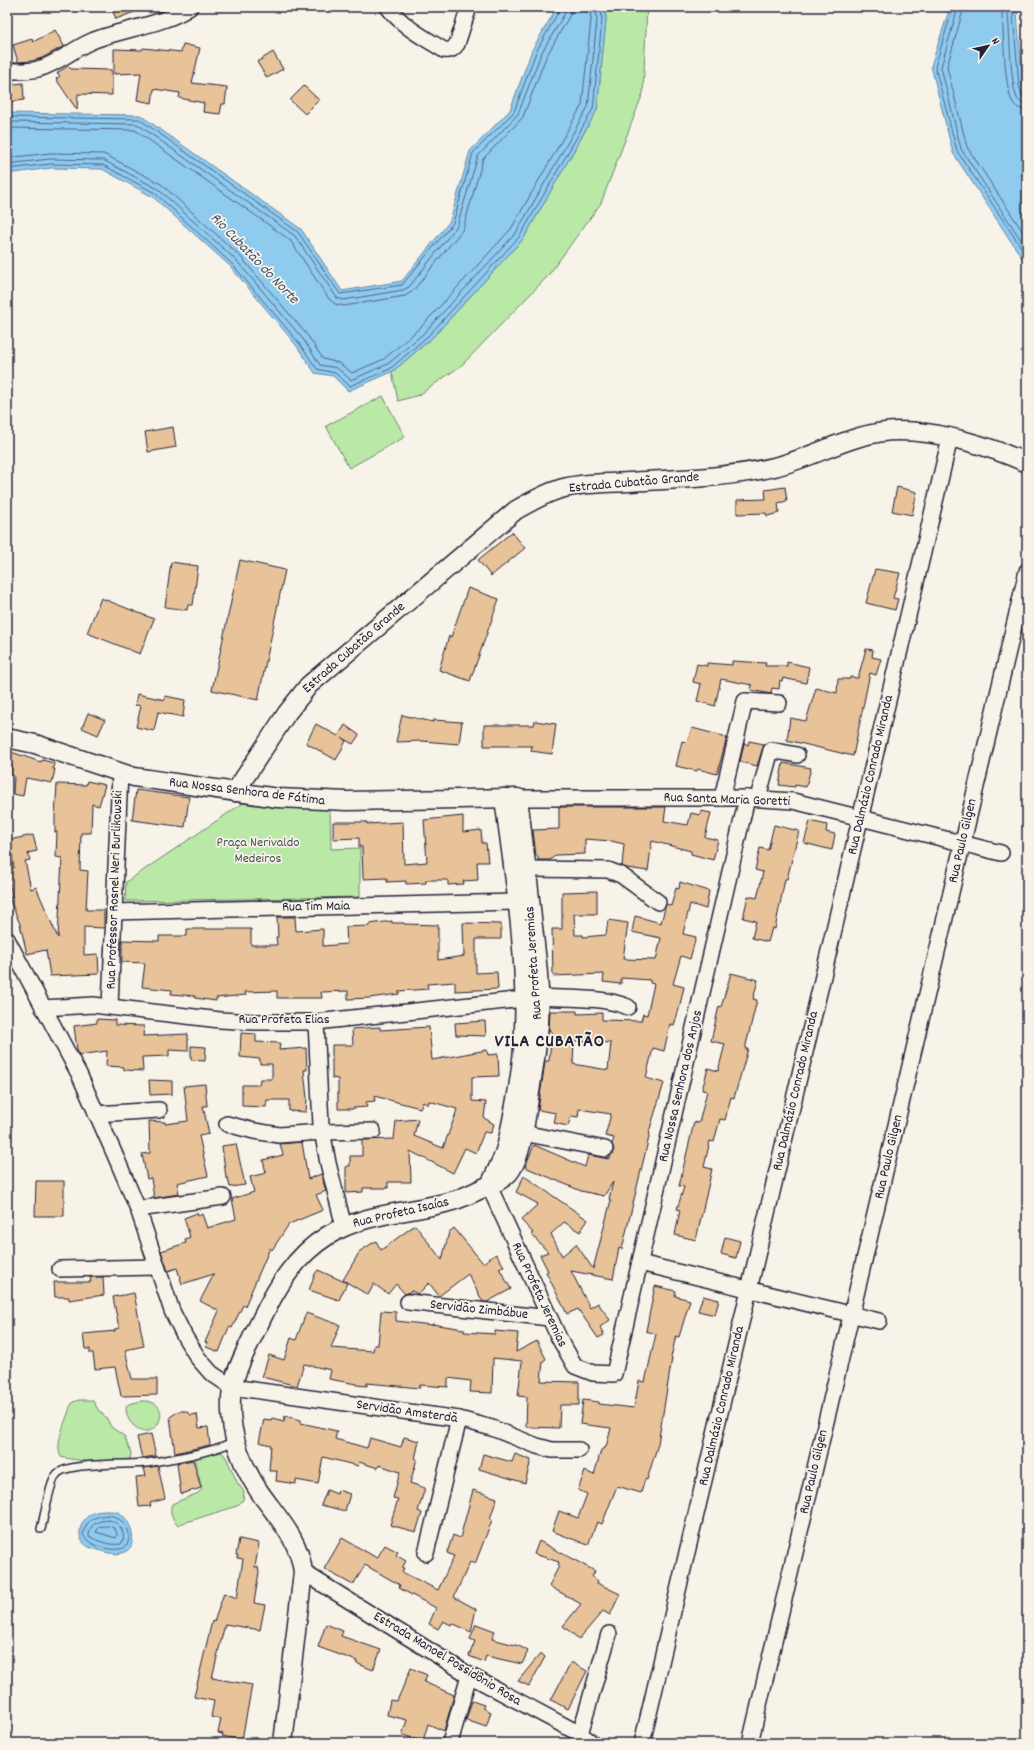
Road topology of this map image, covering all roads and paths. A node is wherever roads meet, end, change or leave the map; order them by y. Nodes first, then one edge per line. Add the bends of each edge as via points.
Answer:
1 (190, 7) edge
2 (388, 7) edge
3 (469, 7) edge
4 (7, 71) edge
5 (950, 438) junction
6 (1027, 463) edge
7 (1027, 570) edge
8 (779, 703) dead end
9 (7, 738) edge
10 (797, 755) dead end
11 (120, 773) junction
12 (235, 792) junction
13 (511, 798) junction
14 (722, 798) junction
15 (753, 798) junction
16 (861, 818) junction
17 (962, 843) junction
18 (1001, 853) dead end
19 (527, 869) junction
20 (517, 902) junction
21 (658, 902) dead end
22 (114, 912) junction
23 (7, 939) edge
24 (531, 998) junction
25 (110, 1006) junction
26 (628, 1007) dead end
27 (44, 1008) junction
28 (316, 1022) junction
29 (159, 1110) dead end
30 (96, 1114) junction
31 (227, 1124) dead end
32 (373, 1131) dead end
33 (322, 1132) junction
34 (523, 1132) junction
35 (605, 1149) dead end
36 (489, 1186) junction
37 (223, 1197) dead end
38 (138, 1209) junction
39 (344, 1227) junction
40 (640, 1263) junction
41 (157, 1267) junction
42 (60, 1269) dead end
43 (749, 1290) junction
44 (408, 1302) dead end
45 (851, 1314) junction
46 (549, 1318) junction
47 (879, 1321) dead end
48 (614, 1374) joint
49 (232, 1387) junction
50 (459, 1419) junction
51 (235, 1440) junction
52 (579, 1450) dead end
53 (41, 1529) dead end
54 (426, 1553) dead end
55 (303, 1572) junction
56 (609, 1634) dead end
57 (469, 1675) junction
58 (586, 1739) edge
59 (283, 1743) edge
60 (450, 1743) edge
61 (642, 1743) edge
62 (750, 1743) edge

1 - 4 street via 168,18 91,41 37,70
2 - 3 street via 408,28 449,51 457,44
5 - 6 street, Estrada Cubatão Grande
5 - 12 street, Estrada Cubatão Grande via 912,431 884,432 862,436 774,467 723,475 575,486 533,500 502,522 309,686 286,713
5 - 16 street, Rua Dalmázio Conrado Miranda
7 - 17 street, Rua Paulo Gilgen
8 - 14 street via 745,701
9 - 11 street, Rua Nossa Senhora de Fátima via 34,744
10 - 15 street, Rua Nossa Senhora dos Anjos via 771,750
11 - 12 street, Rua Nossa Senhora de Fátima via 148,780
11 - 22 street, Rua Professor Rosnel Neri Burlikowski
12 - 13 street, Rua Nossa Senhora de Fátima via 320,801
13 - 14 street, Rua Santa Maria Goretti
13 - 19 street, Rua Profeta Jeremias
13 - 20 street, Rua Profeta Jeremias
14 - 15 street, Rua Santa Maria Goretti
15 - 16 street, Rua Santa Maria Goretti via 793,801
15 - 40 street, Rua Nossa Senhora dos Anjos
16 - 17 street, Rua Santa Maria Goretti
16 - 43 street, Rua Dalmázio Conrado Miranda
17 - 18 street, Rua Santa Maria Goretti
17 - 45 street, Rua Paulo Gilgen
19 - 21 street via 608,870 621,875
19 - 24 street, Rua Profeta Jeremias via 535,940
20 - 22 street, Rua Tim Maia
20 - 24 street, Rua Profeta Jeremias
22 - 25 street, Rua Professor Rosnel Neri Burlikowski
23 - 27 street
24 - 26 street, Rua Profeta Elias via 602,1000
24 - 28 street, Rua Profeta Elias
24 - 34 street, Rua Profeta Jeremias via 537,1045
24 - 36 street, Rua Profeta Jeremias via 511,1126 503,1157
25 - 27 street, Rua Profeta Elias
25 - 28 street, Rua Profeta Elias via 220,1020
27 - 30 street via 79,1074
28 - 33 street
29 - 30 street
30 - 38 street
31 - 33 street via 279,1136
32 - 33 street
33 - 39 street
34 - 35 street
34 - 36 street, Rua Profeta Jeremias via 516,1161 509,1173
36 - 39 street, Rua Profeta Isaías via 453,1201 383,1215
36 - 46 street, Rua Profeta Jeremias
37 - 38 street
38 - 41 street
39 - 49 street, Rua Profeta Isaías via 312,1248 287,1273 264,1312
40 - 43 street
40 - 48 street, Rua Nossa Senhora dos Anjos
41 - 42 street
41 - 49 street via 172,1311 198,1358 211,1373
43 - 45 street
43 - 61 street, Rua Dalmázio Conrado Miranda
44 - 46 street, Servidão Zimbábue
45 - 47 street
45 - 62 street, Rua Paulo Gilgen
46 - 48 street, Rua Profeta Jeremias via 575,1366 593,1373
49 - 50 street, Servidão Amsterdã
49 - 51 street
50 - 52 street, Servidão Amsterdã via 552,1450
50 - 54 street
51 - 53 lane via 214,1449 147,1463 76,1466 63,1469 54,1478
51 - 55 street via 251,1480 286,1526 298,1548
55 - 57 street, Estrada Manoel Possidônio Rosa
55 - 59 street
56 - 58 street
57 - 58 street, Estrada Manoel Possidônio Rosa
57 - 60 street

